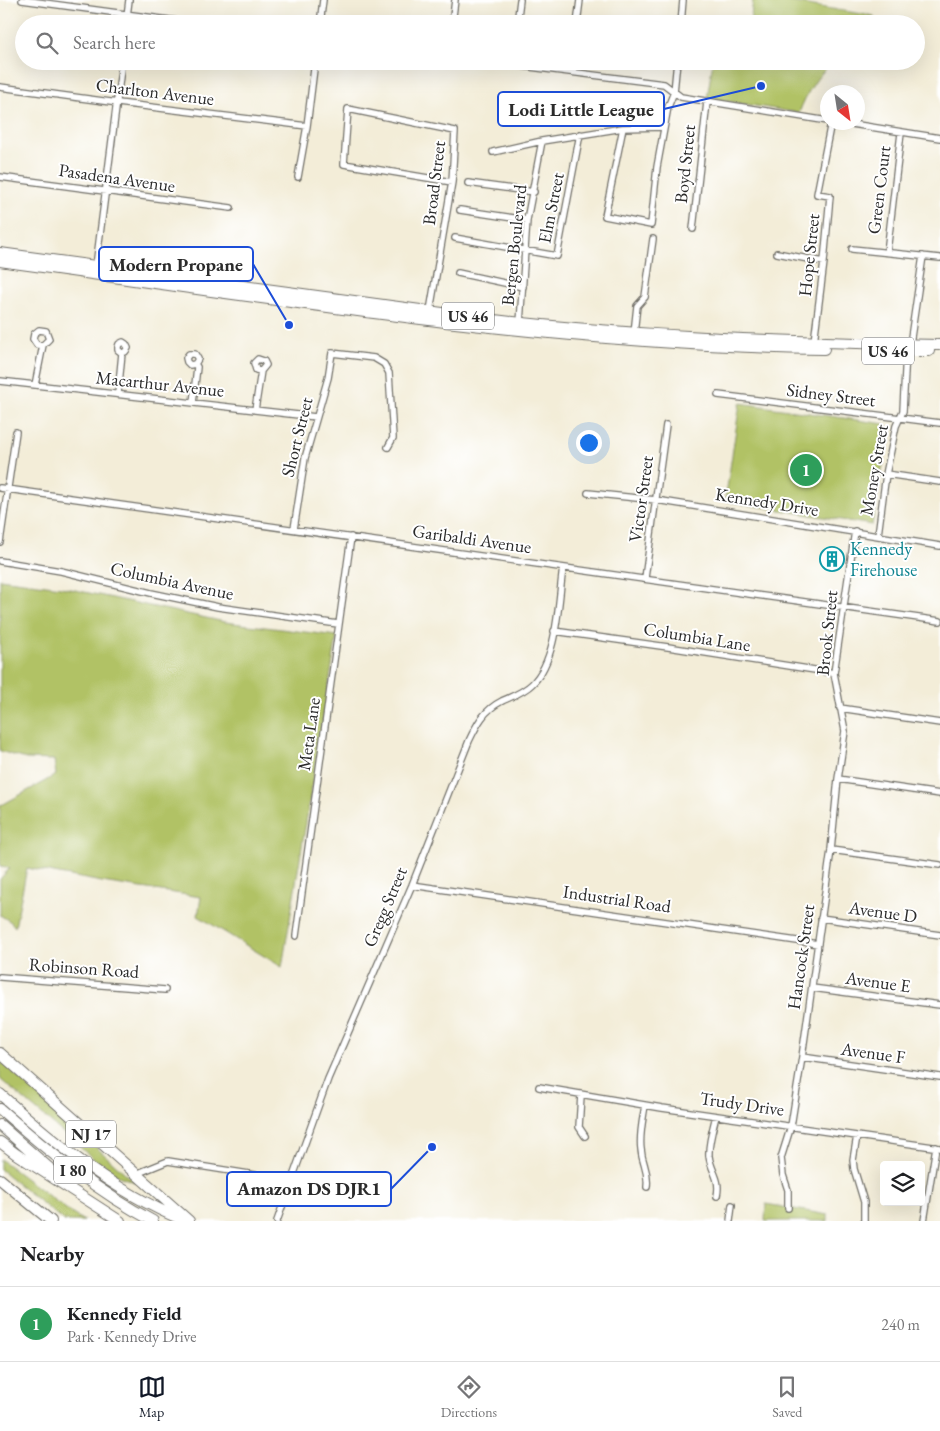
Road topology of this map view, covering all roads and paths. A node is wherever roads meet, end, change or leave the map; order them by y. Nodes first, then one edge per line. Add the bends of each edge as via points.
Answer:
1 (22, 0) edge
2 (129, 0) edge
3 (323, 0) edge
4 (455, 0) edge
5 (520, 0) edge
6 (580, 0) edge
7 (683, 0) edge
8 (127, 14) junction
9 (134, 15) edge
10 (321, 15) edge
11 (453, 15) edge
12 (518, 15) edge
13 (578, 15) edge
14 (682, 15) edge
15 (121, 70) edge
16 (314, 70) edge
17 (563, 70) edge
18 (676, 70) edge
19 (0, 87) edge
20 (674, 92) junction
21 (707, 102) junction
22 (118, 103) junction
23 (820, 120) edge
24 (307, 126) junction
25 (865, 126) edge
26 (664, 127) junction
27 (623, 128) junction
28 (829, 130) edge
29 (902, 133) junction
30 (580, 134) junction
31 (940, 138) edge
32 (542, 141) junction
33 (493, 152) dead end
34 (0, 177) edge
35 (298, 178) dead end
36 (452, 182) junction
37 (468, 183) dead end
38 (107, 192) junction
39 (534, 192) junction
40 (231, 208) dead end
41 (460, 210) dead end
42 (527, 220) junction
43 (693, 229) dead end
44 (455, 238) dead end
45 (653, 239) dead end
46 (852, 249) dead end
47 (526, 251) junction
48 (887, 252) junction
49 (0, 253) edge
50 (777, 253) dead end
51 (923, 256) junction
52 (940, 258) edge
53 (0, 261) edge
54 (824, 262) junction
55 (96, 266) junction
56 (458, 273) dead end
57 (523, 287) junction
58 (430, 311) junction
59 (520, 323) junction
60 (634, 333) junction
61 (814, 342) junction
62 (43, 345) dead end
63 (940, 345) edge
64 (908, 348) junction
65 (940, 352) edge
66 (122, 353) dead end
67 (195, 364) dead end
68 (261, 371) dead end
69 (0, 381) edge
70 (35, 385) junction
71 (118, 394) junction
72 (718, 395) dead end
73 (193, 403) junction
74 (255, 410) junction
75 (316, 416) junction
76 (898, 418) junction
77 (940, 423) edge
78 (666, 425) dead end
79 (16, 432) dead end
80 (388, 447) dead end
81 (886, 474) junction
82 (940, 482) edge
83 (0, 488) edge
84 (8, 489) junction
85 (588, 493) dead end
86 (656, 500) junction
87 (294, 529) junction
88 (855, 531) junction
89 (878, 535) junction
90 (351, 537) junction
91 (0, 542) edge
92 (940, 546) edge
93 (0, 561) edge
94 (563, 568) junction
95 (645, 578) junction
96 (844, 607) junction
97 (940, 620) edge
98 (338, 624) junction
99 (554, 631) junction
100 (834, 674) junction
101 (840, 708) junction
102 (940, 723) edge
103 (838, 779) junction
104 (940, 794) edge
105 (832, 850) junction
106 (940, 865) edge
107 (412, 885) junction
108 (821, 918) junction
109 (940, 935) edge
110 (296, 936) dead end
111 (818, 944) junction
112 (0, 977) edge
113 (812, 988) junction
114 (165, 990) dead end
115 (940, 1005) edge
116 (0, 1053) edge
117 (802, 1057) junction
118 (940, 1078) edge
119 (539, 1088) dead end
120 (0, 1094) edge
121 (581, 1094) junction
122 (645, 1105) junction
123 (0, 1109) edge
124 (716, 1116) junction
125 (0, 1125) edge
126 (791, 1126) junction
127 (584, 1136) dead end
128 (857, 1136) junction
129 (0, 1142) edge
130 (938, 1148) edge
131 (136, 1174) junction
132 (268, 1177) dead end
133 (0, 1180) edge
134 (647, 1188) dead end
135 (717, 1196) dead end
136 (91, 1203) junction
137 (732, 1204) dead end
138 (788, 1208) dead end
139 (51, 1221) edge
140 (120, 1221) edge
141 (153, 1221) edge
142 (188, 1221) edge
143 (277, 1221) edge
144 (730, 1221) edge
145 (864, 1221) edge
146 (924, 1221) edge

1 - 8 street
2 - 8 street
3 - 10 street
4 - 11 street
5 - 12 street
6 - 13 street
7 - 14 street
8 - 9 street
15 - 22 street
16 - 24 street
17 - 20 street via 664,84
18 - 20 street
19 - 22 street, Charlton Avenue
20 - 21 street via 680,97
20 - 26 street
21 - 23 street
21 - 43 street, Boyd Street
22 - 24 street, Charlton Avenue
22 - 38 street
24 - 35 street
25 - 29 street
26 - 27 street
26 - 27 street via 656,167 651,225 605,216
27 - 30 street
28 - 54 street, Hope Street via 817,194 830,196
29 - 31 street
29 - 48 street, Green Court
30 - 32 street
30 - 47 street, Elm Street via 558,256
32 - 33 street
32 - 39 street, Bergen Boulevard
34 - 38 street, Pasadena Avenue
36 - 36 street, Broad Street via 455,132 348,109 344,164
36 - 58 street, Broad Street
37 - 39 street
38 - 40 street, Pasadena Avenue
38 - 55 street
39 - 42 street, Bergen Boulevard
41 - 42 street
42 - 47 street, Bergen Boulevard
44 - 47 street
45 - 60 street via 645,297 637,306
46 - 48 street
47 - 57 street, Bergen Boulevard
48 - 51 street
49 - 55 highway, US 46
50 - 54 street
51 - 52 street
51 - 64 street, Money Street
53 - 64 highway, US 46 via 570,336 705,346
54 - 61 street, Hope Street
55 - 58 highway, US 46
56 - 57 street
57 - 59 street, Bergen Boulevard
58 - 59 highway, US 46
59 - 60 highway, US 46
60 - 61 highway, US 46
61 - 64 highway, US 46
62 - 70 street
63 - 64 highway, US 46
64 - 65 highway, US 46
64 - 76 street, Money Street via 903,411
66 - 71 street
67 - 73 street
68 - 74 street
69 - 70 street, Macarthur Avenue
70 - 71 street, Macarthur Avenue
71 - 73 street, Macarthur Avenue
72 - 76 street, Sidney Street
73 - 74 street, Macarthur Avenue
74 - 75 street, Macarthur Avenue
75 - 80 street, Short Street via 332,353 379,360 387,368 390,379 393,438
75 - 87 street, Short Street via 305,458
76 - 77 street, Sidney Street
76 - 81 street, Money Street
78 - 86 street, Victor Street
79 - 84 street
81 - 82 street
81 - 89 street, Money Street
83 - 84 street, Garibaldi Avenue
84 - 87 street, Garibaldi Avenue
84 - 91 street
85 - 86 street, Kennedy Drive
86 - 88 street, Kennedy Drive
86 - 95 street, Victor Street
87 - 90 street, Garibaldi Avenue
88 - 89 street, Kennedy Drive
88 - 96 street, Brook Street
89 - 92 street, Kennedy Drive
90 - 94 street, Garibaldi Avenue
90 - 98 street, Meta Lane
93 - 98 street, Columbia Avenue via 61,571 209,605
94 - 95 street, Garibaldi Avenue
94 - 99 street, Gregg Street
95 - 96 street, Garibaldi Avenue
96 - 97 street, Garibaldi Avenue
96 - 100 street, Brook Street
98 - 110 street, Meta Lane
99 - 100 street, Columbia Lane
99 - 107 street, Gregg Street via 548,661 538,678 520,693 492,707 480,720
100 - 101 street, Brook Street
101 - 102 street
101 - 103 street, Hancock Street via 845,732
103 - 104 street
103 - 105 street, Hancock Street
105 - 106 street
105 - 108 street, Hancock Street
107 - 111 street, Industrial Road
107 - 143 street, Gregg Street via 328,1079
108 - 109 street, Avenue D
108 - 111 street, Hancock Street
111 - 113 street, Hancock Street
112 - 114 street, Robinson Road
113 - 115 street, Avenue E
113 - 117 street, Hancock Street
116 - 131 highway, NJ 17
117 - 118 street, Avenue F
117 - 126 street, Hancock Street
119 - 121 street, Trudy Drive
120 - 142 highway, I 80 via 82,1163 119,1187
121 - 122 street, Trudy Drive
121 - 127 street via 579,1127
122 - 124 street, Trudy Drive
122 - 134 street via 640,1143 648,1174
123 - 141 highway, I 80 via 85,1180
124 - 126 street, Trudy Drive
124 - 135 street via 709,1151 718,1182
125 - 136 highway, I 80
126 - 128 street, Trudy Drive
126 - 138 street, Hancock Street via 781,1158
128 - 130 street, Trudy Drive
128 - 145 street via 853,1160 864,1202
129 - 136 highway, I 80
130 - 146 street
131 - 132 street via 168,1161
131 - 142 highway, NJ 17
133 - 139 highway
136 - 140 highway, I 80
137 - 144 street

